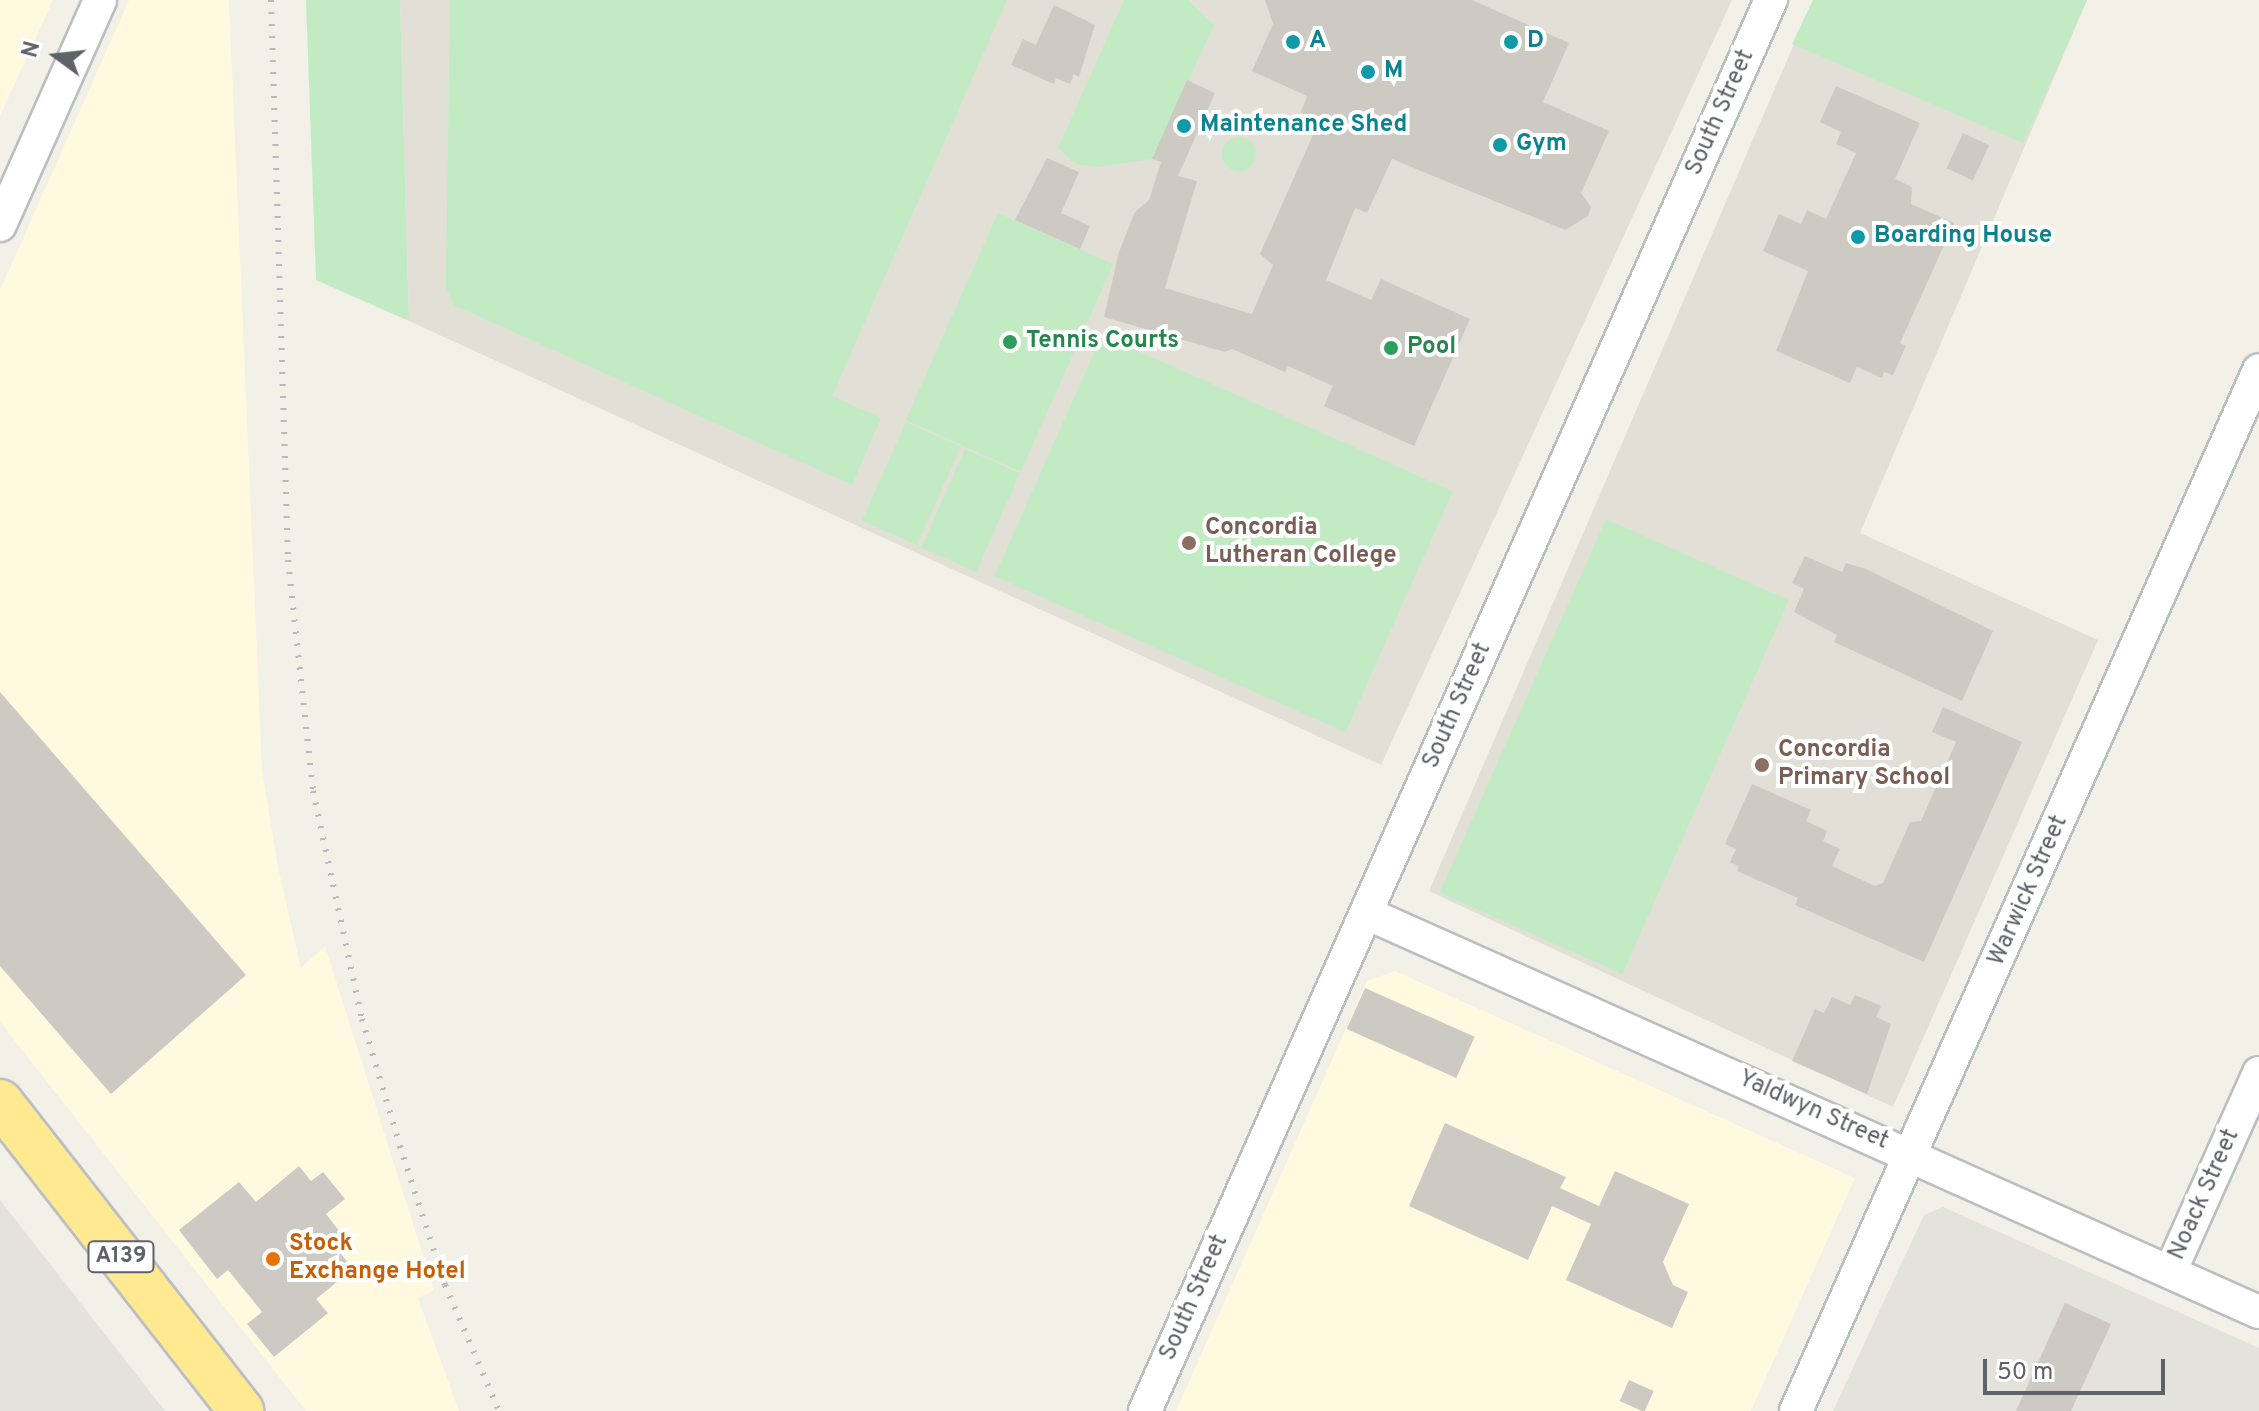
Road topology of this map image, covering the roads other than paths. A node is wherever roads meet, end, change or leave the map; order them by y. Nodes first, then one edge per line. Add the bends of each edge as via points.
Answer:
1 (100, 0) edge
2 (1771, 0) edge
3 (0, 225) edge
4 (2259, 370) edge
5 (1366, 913) junction
6 (2259, 1073) edge
7 (0, 1102) edge
8 (1912, 1155) junction
9 (2170, 1272) junction
10 (2259, 1312) edge
11 (241, 1411) edge
12 (1145, 1411) edge
13 (1796, 1411) edge

1 - 3 street
2 - 5 street, South Street
4 - 8 street, Warwick Street
5 - 8 street, Yaldwyn Street
5 - 12 street, South Street
6 - 9 street, Noack Street
7 - 11 highway, A139
8 - 9 street, Yaldwyn Street
8 - 13 street, Warwick Street
9 - 10 street, Yaldwyn Street

